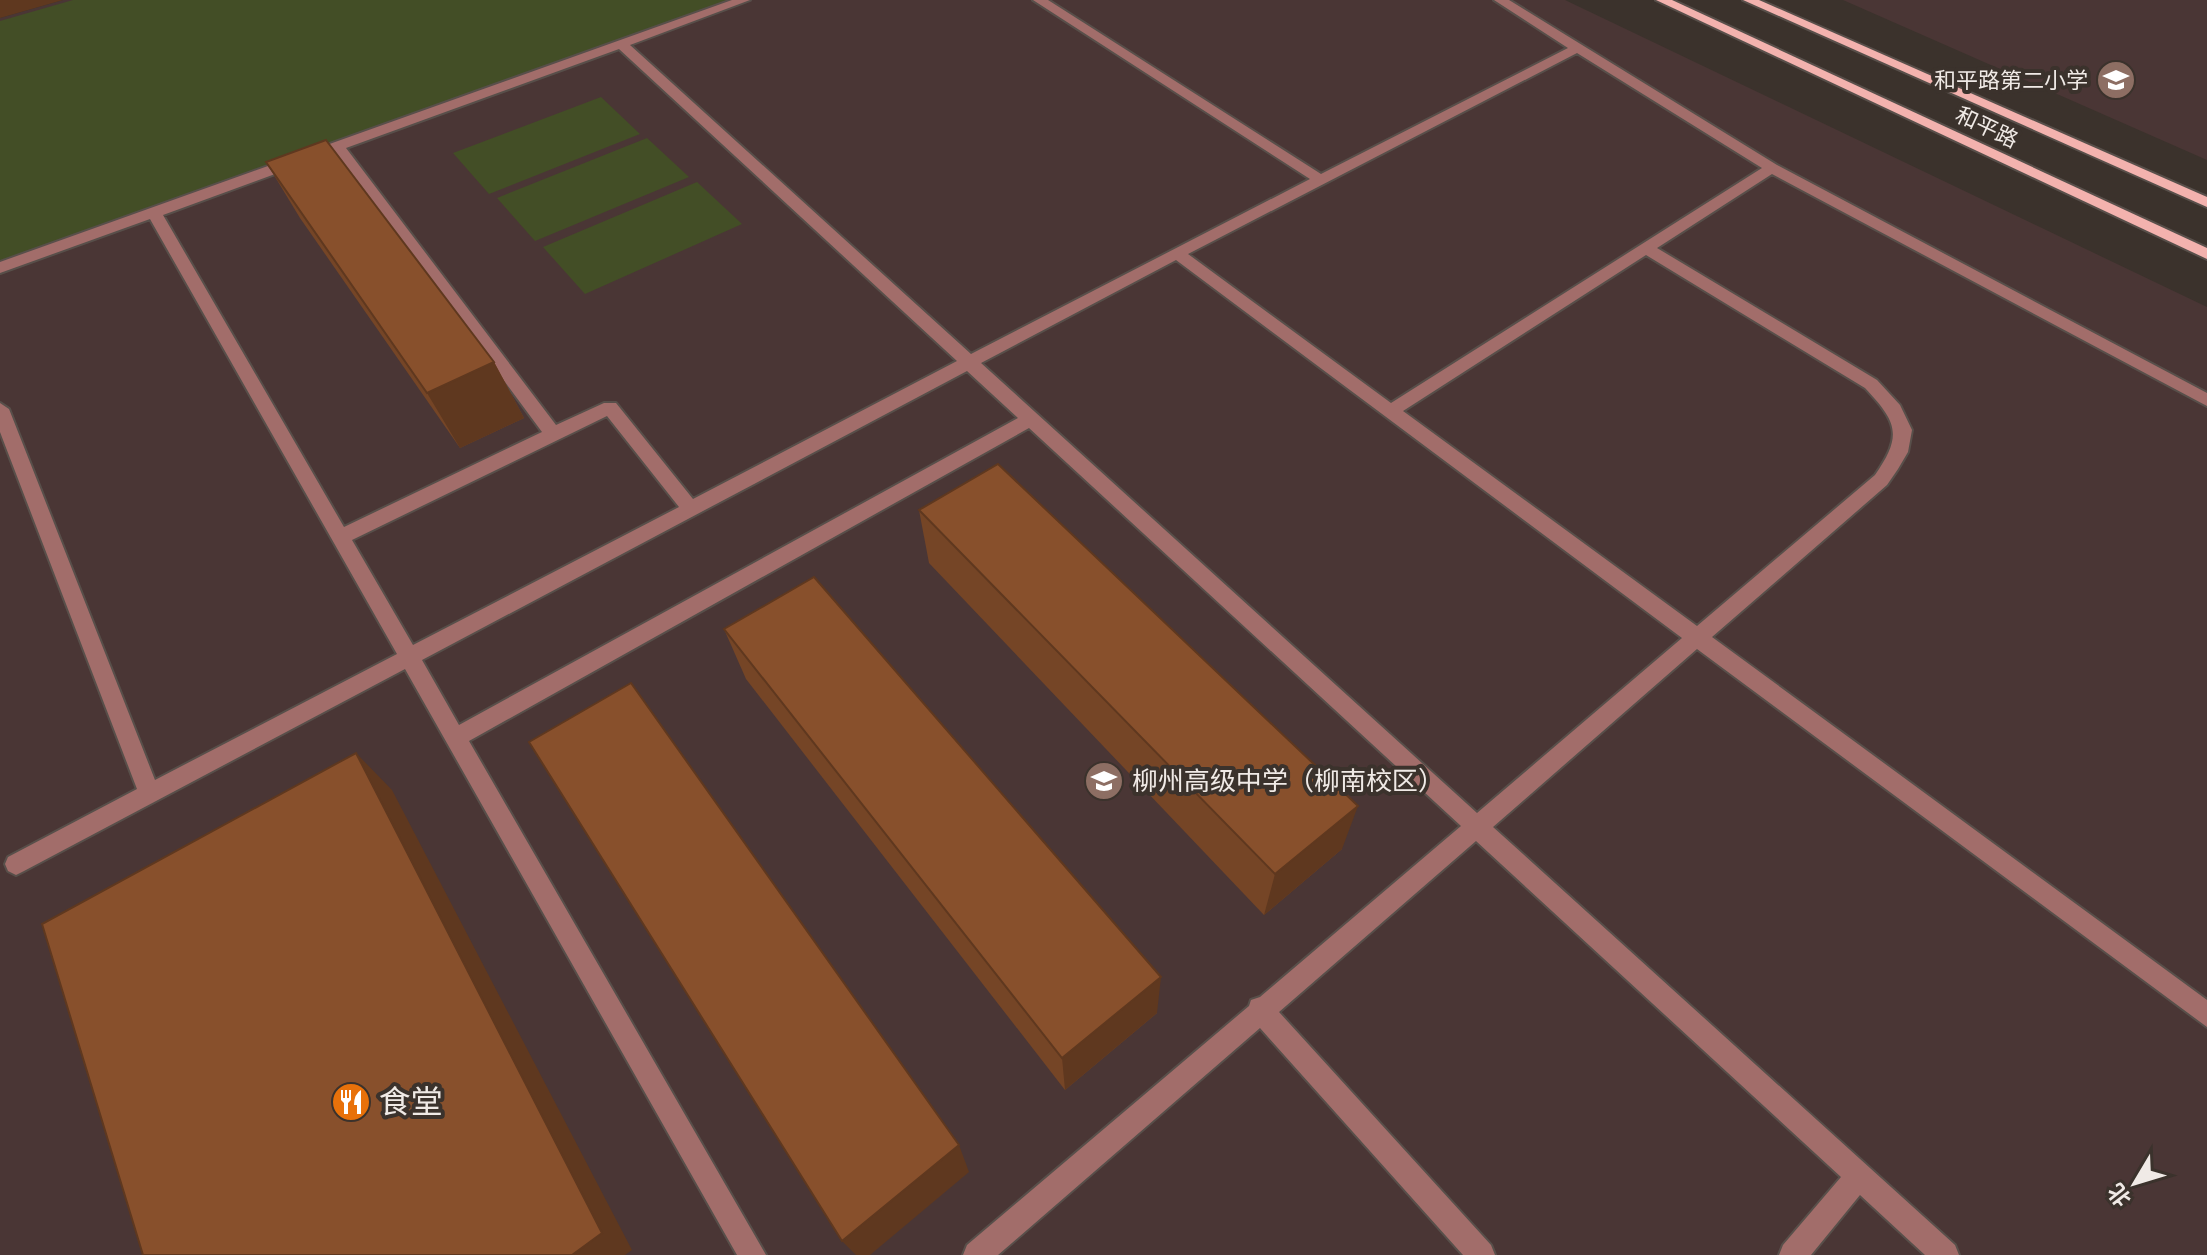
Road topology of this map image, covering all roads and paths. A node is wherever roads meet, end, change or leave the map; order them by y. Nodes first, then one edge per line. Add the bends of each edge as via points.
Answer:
1 (744, 0) edge
2 (1039, 0) edge
3 (1500, 0) edge
4 (1662, 0) edge
5 (1749, 0) edge
6 (621, 44) junction
7 (1580, 47) junction
8 (337, 146) junction
9 (1772, 168) junction
10 (1321, 180) junction
11 (2207, 203) edge
12 (154, 212) junction
13 (1646, 248) junction
14 (1177, 253) junction
15 (2207, 254) edge
16 (0, 268) edge
17 (969, 363) junction
18 (2207, 400) edge
19 (0, 409) edge
20 (1391, 411) junction
21 (1031, 419) junction
22 (553, 434) junction
23 (691, 509) junction
24 (340, 537) junction
25 (1696, 637) junction
26 (408, 658) junction
27 (455, 738) junction
28 (150, 794) junction
29 (1475, 826) junction
30 (16, 864) dead end
31 (1260, 1009) junction
32 (2207, 1015) edge
33 (1859, 1176) junction
34 (752, 1255) edge
35 (977, 1255) edge
36 (1481, 1255) edge
37 (1793, 1255) edge
38 (1945, 1255) edge

1 - 6 lane
2 - 10 lane
3 - 7 lane
4 - 15 main road, 和平路
5 - 11 main road, 和平路
6 - 8 lane
6 - 17 lane
7 - 9 lane
7 - 10 lane
8 - 12 lane
8 - 22 lane
9 - 13 lane
9 - 18 lane
10 - 14 lane
12 - 16 lane
12 - 24 lane
13 - 20 lane
13 - 25 lane via 1871,384 1899,413 1904,434 1900,455 1881,480
14 - 17 lane
14 - 20 lane
17 - 21 lane
17 - 23 lane
19 - 28 lane
20 - 25 lane
21 - 27 lane
21 - 29 lane
22 - 23 lane via 610,407
22 - 24 lane
23 - 26 lane
24 - 26 lane
25 - 29 lane
25 - 32 lane
26 - 27 lane
26 - 28 lane
27 - 34 lane
28 - 30 lane
29 - 31 lane
29 - 33 lane
31 - 35 lane
31 - 36 lane
33 - 37 lane
33 - 38 lane

